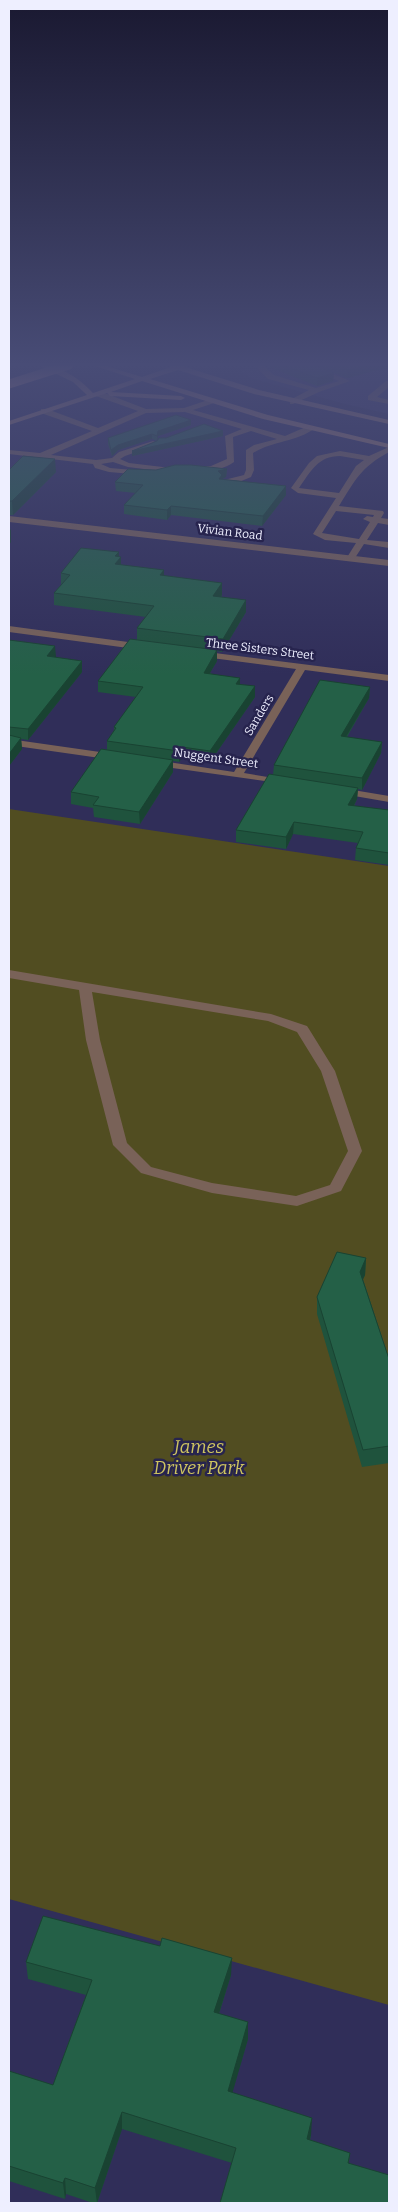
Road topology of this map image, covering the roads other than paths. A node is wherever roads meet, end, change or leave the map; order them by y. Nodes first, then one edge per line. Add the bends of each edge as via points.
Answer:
1 (104, 468) edge
2 (159, 468) edge
3 (209, 468) edge
4 (250, 468) edge
5 (310, 468) edge
6 (359, 468) edge
7 (174, 472) junction
8 (224, 481) edge
9 (340, 496) junction
10 (331, 511) junction
11 (389, 514) edge
12 (377, 516) junction
13 (9, 519) edge
14 (389, 522) edge
15 (360, 542) junction
16 (389, 545) edge
17 (350, 559) junction
18 (389, 563) edge
19 (9, 629) edge
20 (155, 648) edge
21 (184, 652) edge
22 (302, 667) junction
23 (389, 678) edge
24 (9, 742) edge
25 (123, 759) edge
26 (142, 761) edge
27 (237, 775) junction
28 (294, 784) edge
29 (332, 790) edge
30 (389, 799) edge
31 (9, 974) edge
32 (85, 987) junction

1 - 7 street
2 - 7 street
3 - 7 street
4 - 8 street via 247,477 234,482
5 - 9 street via 295,488 298,491
6 - 9 street
9 - 10 street
10 - 12 street
10 - 15 street via 317,534
11 - 12 street
12 - 14 street
12 - 15 street
13 - 17 street, Vivian Road
15 - 16 street
15 - 17 street
17 - 18 street, Vivian Road
19 - 20 street
21 - 22 street, Three Sisters Street
22 - 23 street, Three Sisters Street
22 - 27 street, Sanders
24 - 25 street
26 - 27 street, Nuggent Street
27 - 28 street, Nuggent Street
29 - 30 street
31 - 32 street
32 - 32 street via 271,1018 302,1030 328,1071 355,1151 336,1188 297,1201 212,1188 146,1170 120,1146 93,1040

